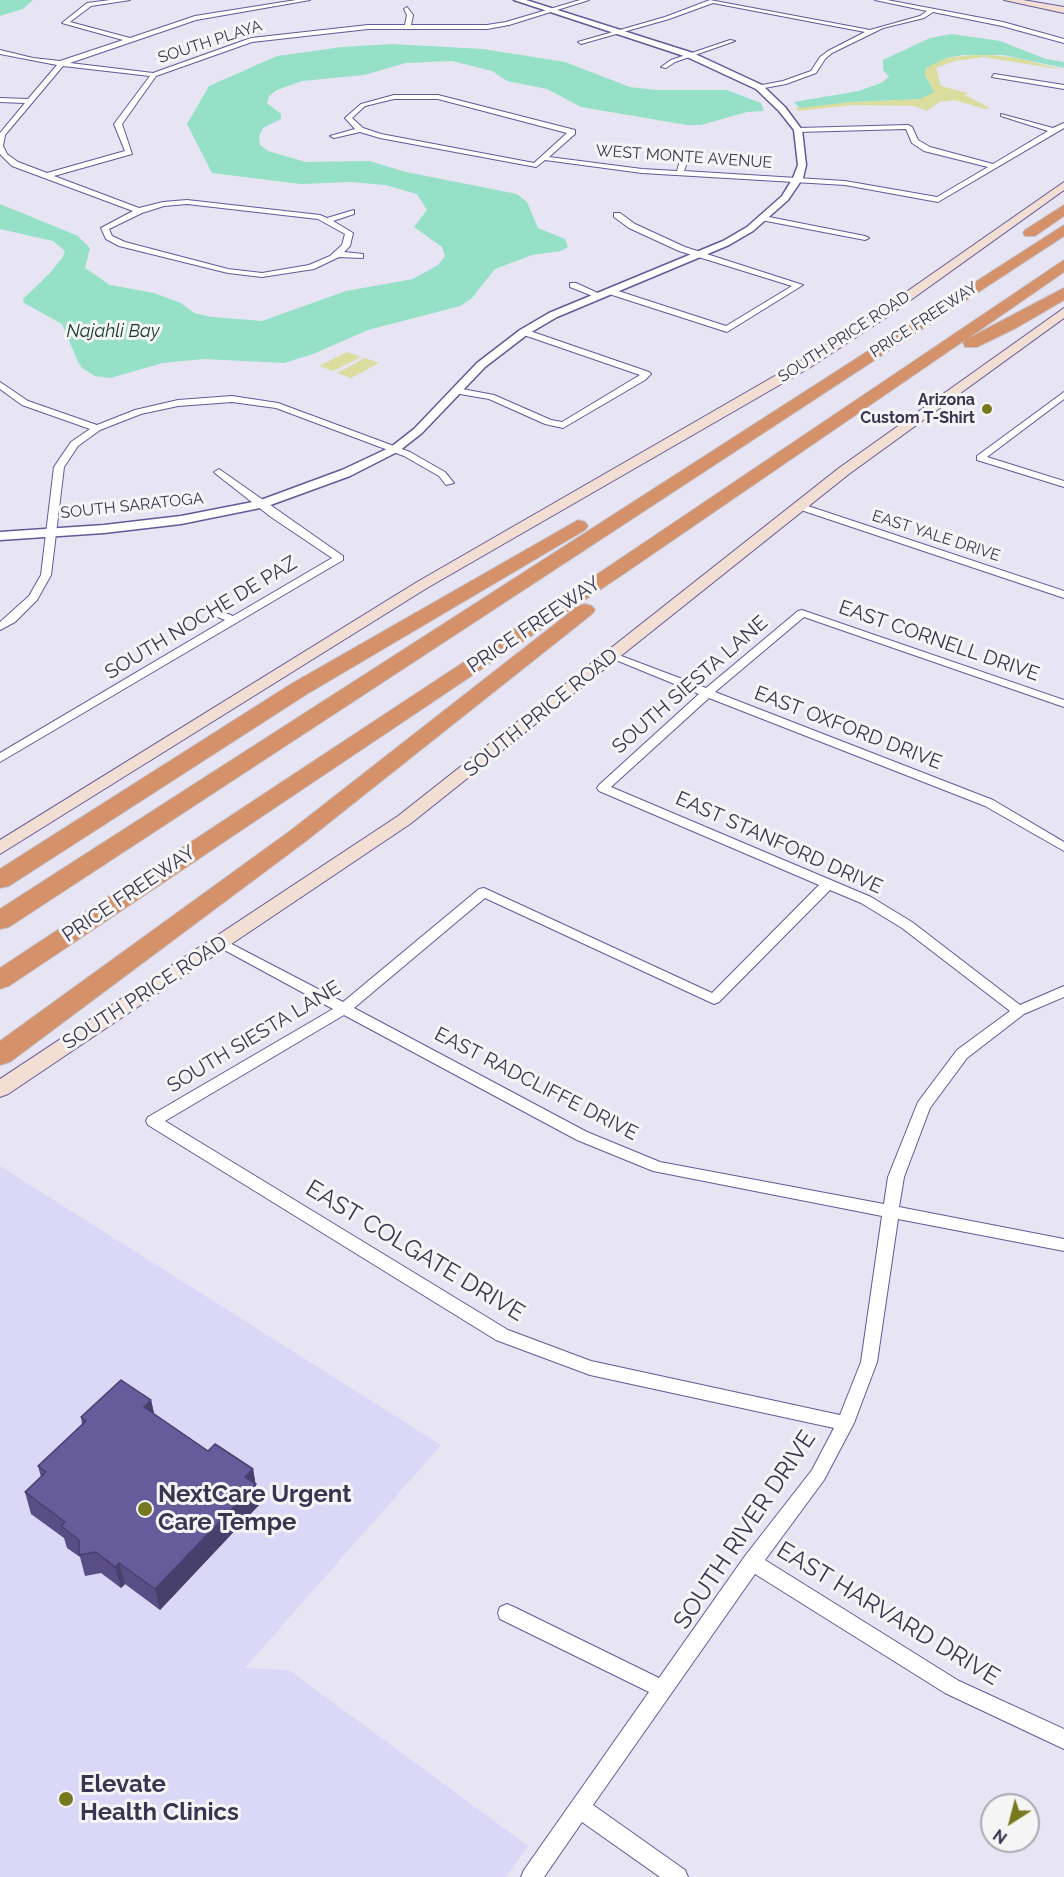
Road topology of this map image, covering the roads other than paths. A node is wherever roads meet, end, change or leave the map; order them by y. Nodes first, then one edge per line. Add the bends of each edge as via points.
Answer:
1 (127, 0) edge
2 (307, 0) edge
3 (519, 0) edge
4 (586, 0) edge
5 (878, 0) edge
6 (1008, 0) edge
7 (713, 1) edge
8 (407, 9) dead end
9 (553, 10) junction
10 (933, 10) junction
11 (1064, 10) edge
12 (408, 26) junction
13 (621, 31) junction
14 (872, 32) junction
15 (130, 40) junction
16 (732, 40) dead end
17 (1064, 41) edge
18 (581, 42) dead end
19 (0, 52) edge
20 (690, 55) junction
21 (62, 63) junction
22 (664, 67) dead end
23 (154, 75) junction
24 (994, 76) dead end
25 (431, 84) dead end
26 (759, 87) junction
27 (1064, 87) edge
28 (423, 97) junction
29 (0, 100) edge
30 (28, 101) junction
31 (1003, 115) dead end
32 (1064, 125) edge
33 (360, 130) junction
34 (798, 130) junction
35 (1054, 131) junction
36 (334, 136) dead end
37 (0, 146) edge
38 (687, 151) dead end
39 (544, 158) junction
40 (11, 161) junction
41 (0, 163) edge
42 (995, 166) junction
43 (680, 173) junction
44 (46, 176) junction
45 (798, 178) junction
46 (1064, 185) edge
47 (1064, 209) edge
48 (139, 211) junction
49 (351, 212) dead end
50 (617, 215) dead end
51 (764, 218) junction
52 (328, 220) junction
53 (1064, 230) edge
54 (865, 238) dead end
55 (699, 254) junction
56 (335, 256) junction
57 (360, 256) dead end
58 (1064, 265) edge
59 (262, 274) junction
60 (573, 285) dead end
61 (259, 286) dead end
62 (603, 293) junction
63 (1064, 293) edge
64 (1064, 312) edge
65 (524, 332) junction
66 (888, 344) junction
67 (934, 355) junction
68 (1, 389) edge
69 (457, 391) junction
70 (1064, 395) edge
71 (1059, 404) edge
72 (97, 428) junction
73 (730, 446) junction
74 (395, 448) junction
75 (219, 472) dead end
76 (449, 483) dead end
77 (1064, 484) edge
78 (261, 504) junction
79 (799, 507) junction
80 (53, 531) junction
81 (0, 536) edge
82 (618, 569) junction
83 (1064, 594) edge
84 (207, 609) dead end
85 (802, 613) joint
86 (234, 620) junction
87 (0, 627) edge
88 (612, 656) junction
89 (706, 694) junction
90 (1064, 704) edge
91 (0, 758) edge
92 (603, 788) joint
93 (1064, 847) edge
94 (0, 848) edge
95 (0, 880) edge
96 (828, 884) junction
97 (0, 921) edge
98 (222, 943) junction
99 (0, 980) edge
100 (1064, 991) edge
101 (343, 1009) junction
102 (1019, 1011) junction
103 (0, 1055) edge
104 (0, 1089) edge
105 (153, 1121) joint
106 (890, 1212) junction
107 (1064, 1245) edge
108 (844, 1423) junction
109 (752, 1562) junction
110 (507, 1613) dead end
111 (664, 1690) junction
112 (1064, 1739) edge
113 (580, 1808) junction
114 (531, 1877) edge
115 (678, 1877) edge

1 - 15 street via 88,4 65,23
2 - 15 street via 195,18
3 - 9 street
4 - 9 street, SOUTH PLAYA
5 - 10 street
6 - 11 main road
7 - 13 street
7 - 14 street
8 - 12 street
9 - 12 street, SOUTH PLAYA via 488,28
9 - 13 street
10 - 14 street
10 - 17 street via 1027,29
12 - 23 street, SOUTH PLAYA via 271,36
13 - 18 street
13 - 20 street
14 - 26 street via 830,52 814,72
15 - 21 street
16 - 20 street
19 - 21 street
20 - 22 street
20 - 26 street
21 - 23 street
21 - 30 street
23 - 44 street, SOUTH PLAYA via 118,124 129,152
24 - 27 street
25 - 28 street
26 - 34 street
28 - 33 street via 394,97 363,105 348,118
28 - 39 street via 438,97 572,132
29 - 30 street
30 - 37 street via 2,135
31 - 35 street
32 - 35 street
33 - 36 street, WEST MONTE AVENUE
33 - 39 street, WEST MONTE AVENUE via 536,165
34 - 42 street via 908,127 915,141 927,149
34 - 45 street via 802,165
35 - 42 street
37 - 40 street
38 - 43 street
39 - 43 street, WEST MONTE AVENUE
40 - 41 street
40 - 44 street
42 - 45 street, WEST MONTE AVENUE via 938,200
43 - 45 street, WEST MONTE AVENUE
44 - 48 street
45 - 51 street, SOUTH SARATOGA via 785,198
46 - 94 main road, SOUTH PRICE ROAD via 883,314 804,365 432,580
47 - 66 highway via 938,299
48 - 52 street via 187,202 302,213
48 - 59 street via 105,228 110,237 122,244 217,268
49 - 52 street
50 - 55 street via 632,226
51 - 54 street
51 - 55 street, SOUTH SARATOGA via 741,235
52 - 56 street via 349,233 346,246
53 - 66 highway, PRICE FREEWAY
55 - 62 street, SOUTH SARATOGA
55 - 62 street via 799,285 727,329
56 - 57 street
56 - 59 street via 289,272
58 - 67 highway, PRICE FREEWAY
59 - 61 street
60 - 62 street
62 - 65 street, SOUTH SARATOGA
63 - 67 highway via 982,339
64 - 79 main road, SOUTH PRICE ROAD via 904,426
65 - 69 street, SOUTH SARATOGA via 481,365
65 - 69 street via 646,374 563,425 491,398
66 - 73 highway, PRICE FREEWAY
67 - 82 highway, PRICE FREEWAY
68 - 72 street via 25,403
69 - 74 street, SOUTH SARATOGA via 418,431
70 - 71 street
71 - 77 street via 980,458
72 - 74 street via 138,412 178,403 231,399 278,406
72 - 80 street via 74,444 59,466
73 - 95 highway via 670,472 351,657
73 - 97 highway, PRICE FREEWAY
74 - 76 street via 430,466
74 - 78 street, SOUTH SARATOGA via 346,473
75 - 78 street
78 - 80 street, SOUTH SARATOGA via 181,520
78 - 86 street, SOUTH NOCHE DE PAZ via 339,558
79 - 83 street, EAST YALE DRIVE
79 - 88 main road, SOUTH PRICE ROAD
80 - 81 street, SOUTH SARATOGA
80 - 87 street via 46,575 33,598
82 - 99 highway, PRICE FREEWAY
82 - 103 highway via 591,605 417,742 252,871
84 - 86 street
85 - 89 street, SOUTH SIESTA LANE
85 - 90 street, EAST CORNELL DRIVE
86 - 91 street, SOUTH NOCHE DE PAZ
88 - 89 street, EAST OXFORD DRIVE
88 - 98 main road, SOUTH PRICE ROAD via 412,813
89 - 92 street, SOUTH SIESTA LANE
89 - 93 street, EAST OXFORD DRIVE via 989,803
92 - 96 street, EAST STANFORD DRIVE
96 - 101 street, SOUTH SIESTA LANE via 714,999 484,892
96 - 102 street, EAST STANFORD DRIVE via 866,900 908,925
98 - 101 street, EAST RADCLIFFE DRIVE
98 - 104 main road, SOUTH PRICE ROAD
100 - 102 street, SOUTH RIVER DRIVE
101 - 105 street, SOUTH SIESTA LANE
101 - 106 street, EAST RADCLIFFE DRIVE via 582,1136 658,1167
102 - 106 street, SOUTH RIVER DRIVE via 962,1054 923,1107 896,1177
105 - 108 street, EAST COLGATE DRIVE via 502,1335 590,1368
106 - 107 street, EAST RADCLIFFE DRIVE
106 - 108 street, SOUTH RIVER DRIVE via 869,1362
108 - 109 street, SOUTH RIVER DRIVE via 818,1475
109 - 111 street, SOUTH RIVER DRIVE
109 - 112 street, EAST HARVARD DRIVE via 952,1688
110 - 111 street
111 - 113 street, SOUTH RIVER DRIVE
113 - 114 street, SOUTH RIVER DRIVE
113 - 115 street

